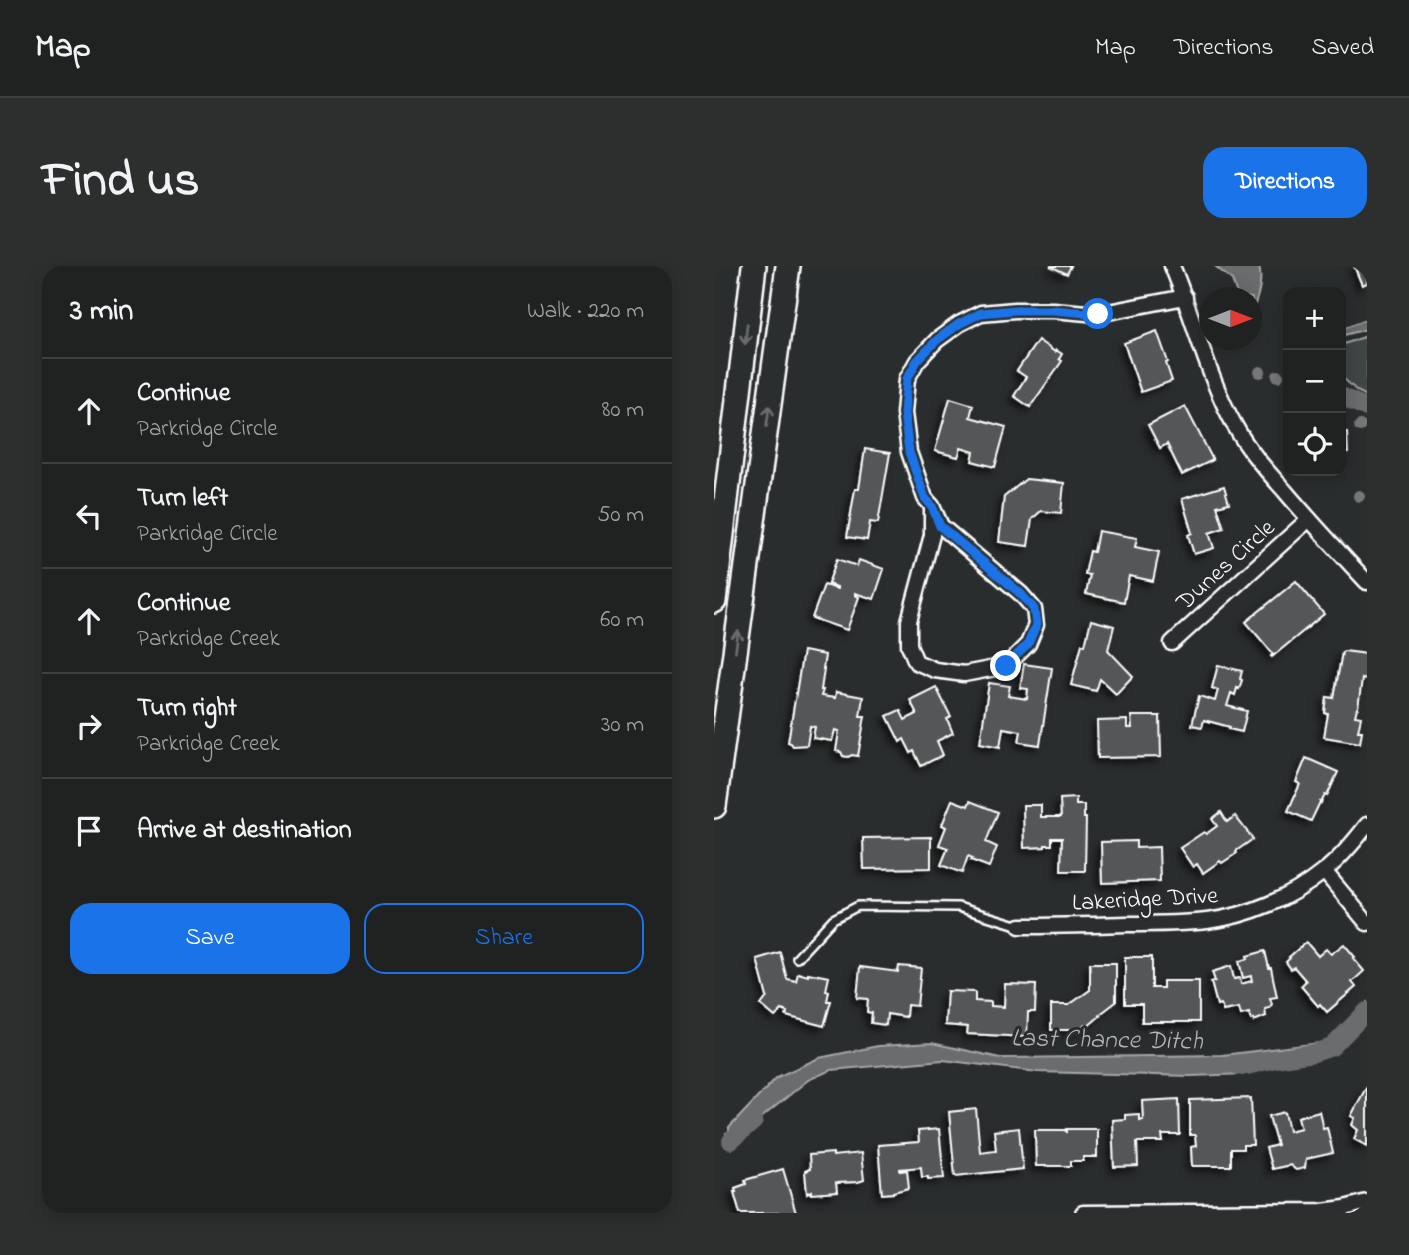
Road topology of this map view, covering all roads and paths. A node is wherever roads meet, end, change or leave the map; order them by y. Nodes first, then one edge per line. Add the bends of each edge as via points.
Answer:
1 (754, 266) edge
2 (788, 266) edge
3 (1172, 266) edge
4 (1185, 297) junction
5 (932, 506) junction
6 (1309, 519) junction
7 (1367, 582) edge
8 (714, 601) edge
9 (1172, 643) dead end
10 (714, 806) edge
11 (1367, 825) edge
12 (1324, 871) junction
13 (1367, 923) edge
14 (1020, 926) joint
15 (797, 958) dead end
16 (1367, 1202) edge
17 (1083, 1213) edge

1 -> 8 main road
10 -> 2 main road
3 - 4 street
4 - 5 street via 1098,314 1053,310 981,313 937,340 907,379 904,413 909,452
4 - 6 street via 1220,398 1236,428
5 - 5 street via 940,526 1034,609 1036,625 1028,644 1006,666 964,674 916,663 909,645 909,621 932,535
6 - 7 street
6 - 9 street, Dunes Circle
11 - 12 street, Lakeridge Drive
12 - 13 street
12 - 14 street, Lakeridge Drive via 1268,905 1209,921
14 - 15 lane via 958,907 858,906 833,919
16 - 17 street via 1322,1211

